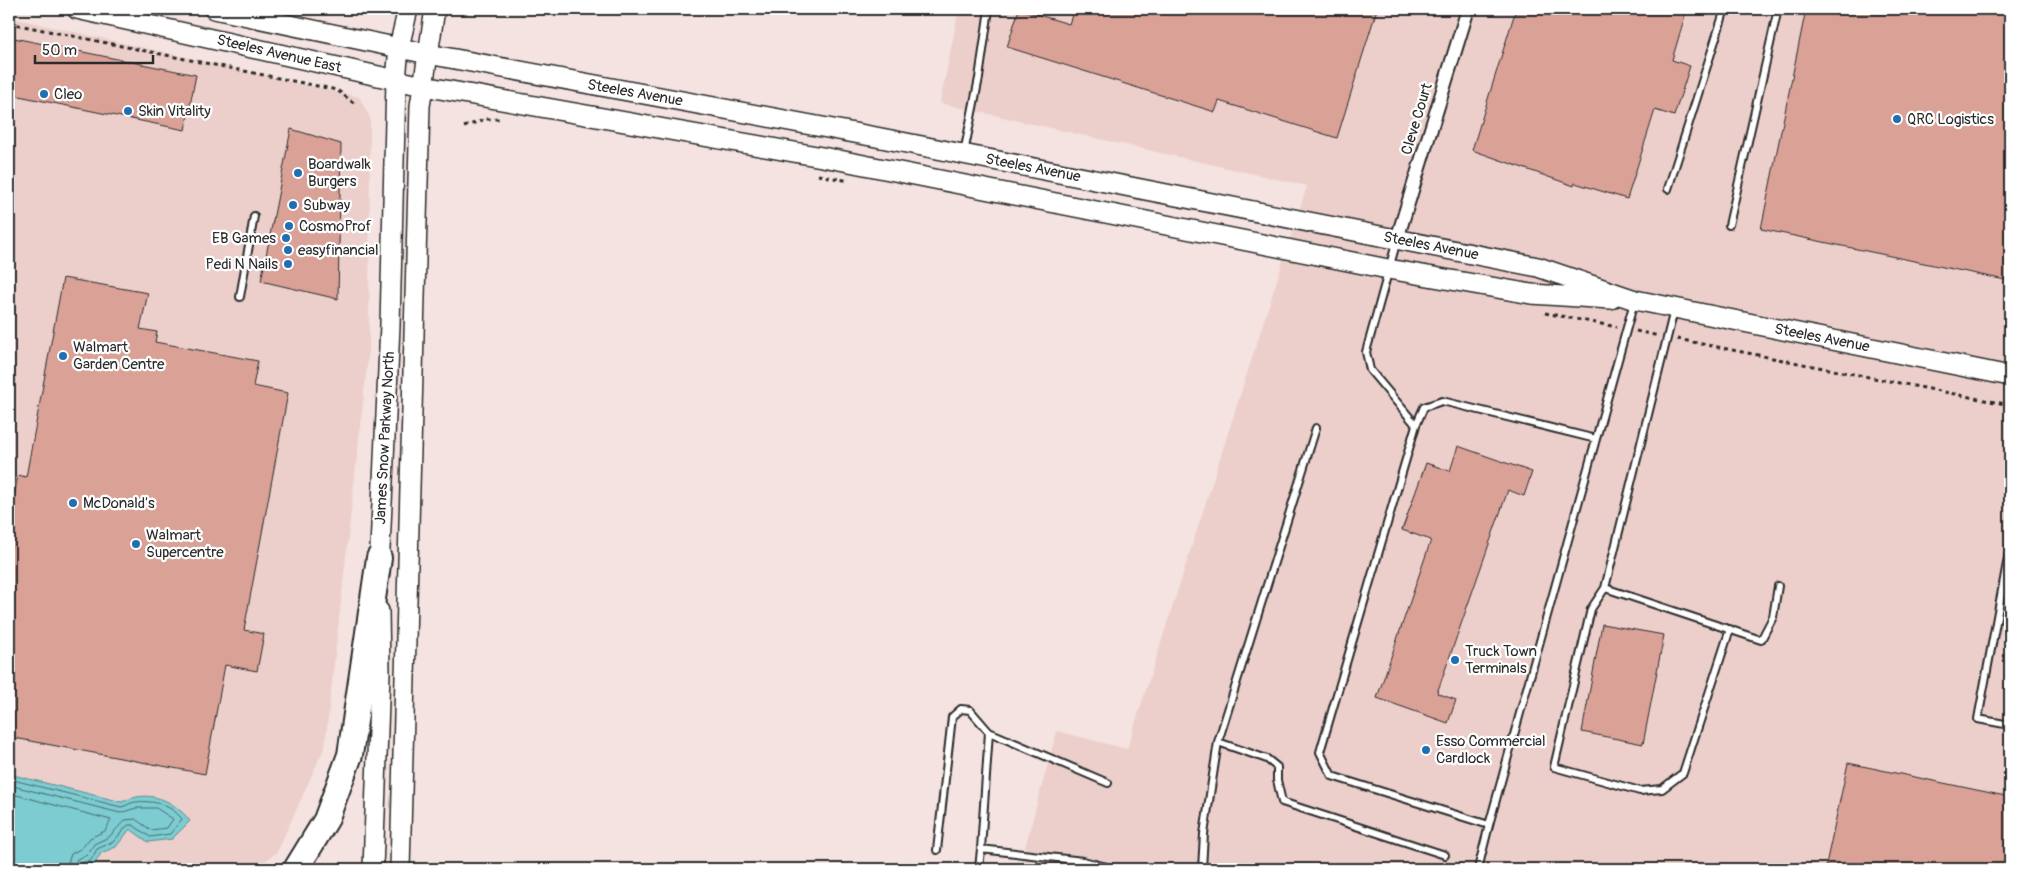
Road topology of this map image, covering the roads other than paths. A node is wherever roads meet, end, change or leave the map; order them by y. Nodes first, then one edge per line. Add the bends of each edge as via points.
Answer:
1 (77, 9) edge
2 (214, 9) edge
3 (408, 9) edge
4 (435, 9) edge
5 (989, 9) edge
6 (1468, 9) edge
7 (1725, 9) edge
8 (1778, 9) edge
9 (399, 47) junction
10 (428, 54) junction
11 (396, 80) junction
12 (423, 86) junction
13 (963, 154) junction
14 (1668, 190) dead end
15 (254, 216) dead end
16 (1729, 225) dead end
17 (1397, 239) junction
18 (1388, 269) junction
19 (240, 298) dead end
20 (1635, 300) junction
21 (1674, 308) junction
22 (2010, 376) edge
23 (1416, 425) junction
24 (1316, 428) dead end
25 (1596, 439) junction
26 (2010, 546) edge
27 (379, 558) junction
28 (1778, 586) dead end
29 (1605, 588) junction
30 (1730, 629) junction
31 (2010, 725) edge
32 (989, 732) junction
33 (1218, 742) junction
34 (1108, 783) dead end
35 (1489, 825) junction
36 (981, 849) junction
37 (937, 850) dead end
38 (1445, 855) dead end
39 (296, 869) edge
40 (373, 869) edge
41 (400, 869) edge
42 (979, 869) edge
43 (1115, 869) edge
44 (1202, 869) edge
45 (1478, 869) edge

1 - 11 main road, Steeles Avenue East
2 - 9 main road, Steeles Avenue East
3 - 9 main road, James Snow Parkway North
4 - 10 main road, James Snow Parkway North
5 - 13 lane
6 - 17 street, Cleve Court
7 - 14 lane
8 - 16 lane
9 - 10 main road, Steeles Avenue East
9 - 11 main road, James Snow Parkway North
10 - 12 main road, James Snow Parkway North
10 - 13 main road, Steeles Avenue
11 - 12 main road, Steeles Avenue East
11 - 27 main road, James Snow Parkway North via 390,325
12 - 18 main road, Steeles Avenue via 840,160
12 - 41 main road, James Snow Parkway North
13 - 17 main road, Steeles Avenue
15 - 19 lane
17 - 18 lane
17 - 20 main road, Steeles Avenue via 1538,267
18 - 20 main road, Steeles Avenue via 1531,294
18 - 23 lane via 1366,352 1370,370
20 - 21 main road, Steeles Avenue
20 - 25 lane
21 - 22 main road, Steeles Avenue
21 - 29 lane
23 - 25 lane via 1424,407 1442,401
23 - 35 lane via 1320,752 1332,776
24 - 33 lane
25 - 35 lane
26 - 31 lane via 1978,719
27 - 39 highway via 350,755 326,820
27 - 40 main road, James Snow Parkway North via 380,672
28 - 30 lane via 1773,617 1761,640
29 - 30 lane
29 - 30 lane via 1591,609 1554,768 1640,791 1662,789 1683,773
32 - 34 lane
32 - 36 lane
32 - 37 lane via 970,710 961,710 952,717
33 - 38 lane via 1267,759 1277,767 1282,802
33 - 44 lane
35 - 45 lane
36 - 42 lane
36 - 43 lane via 1083,861

